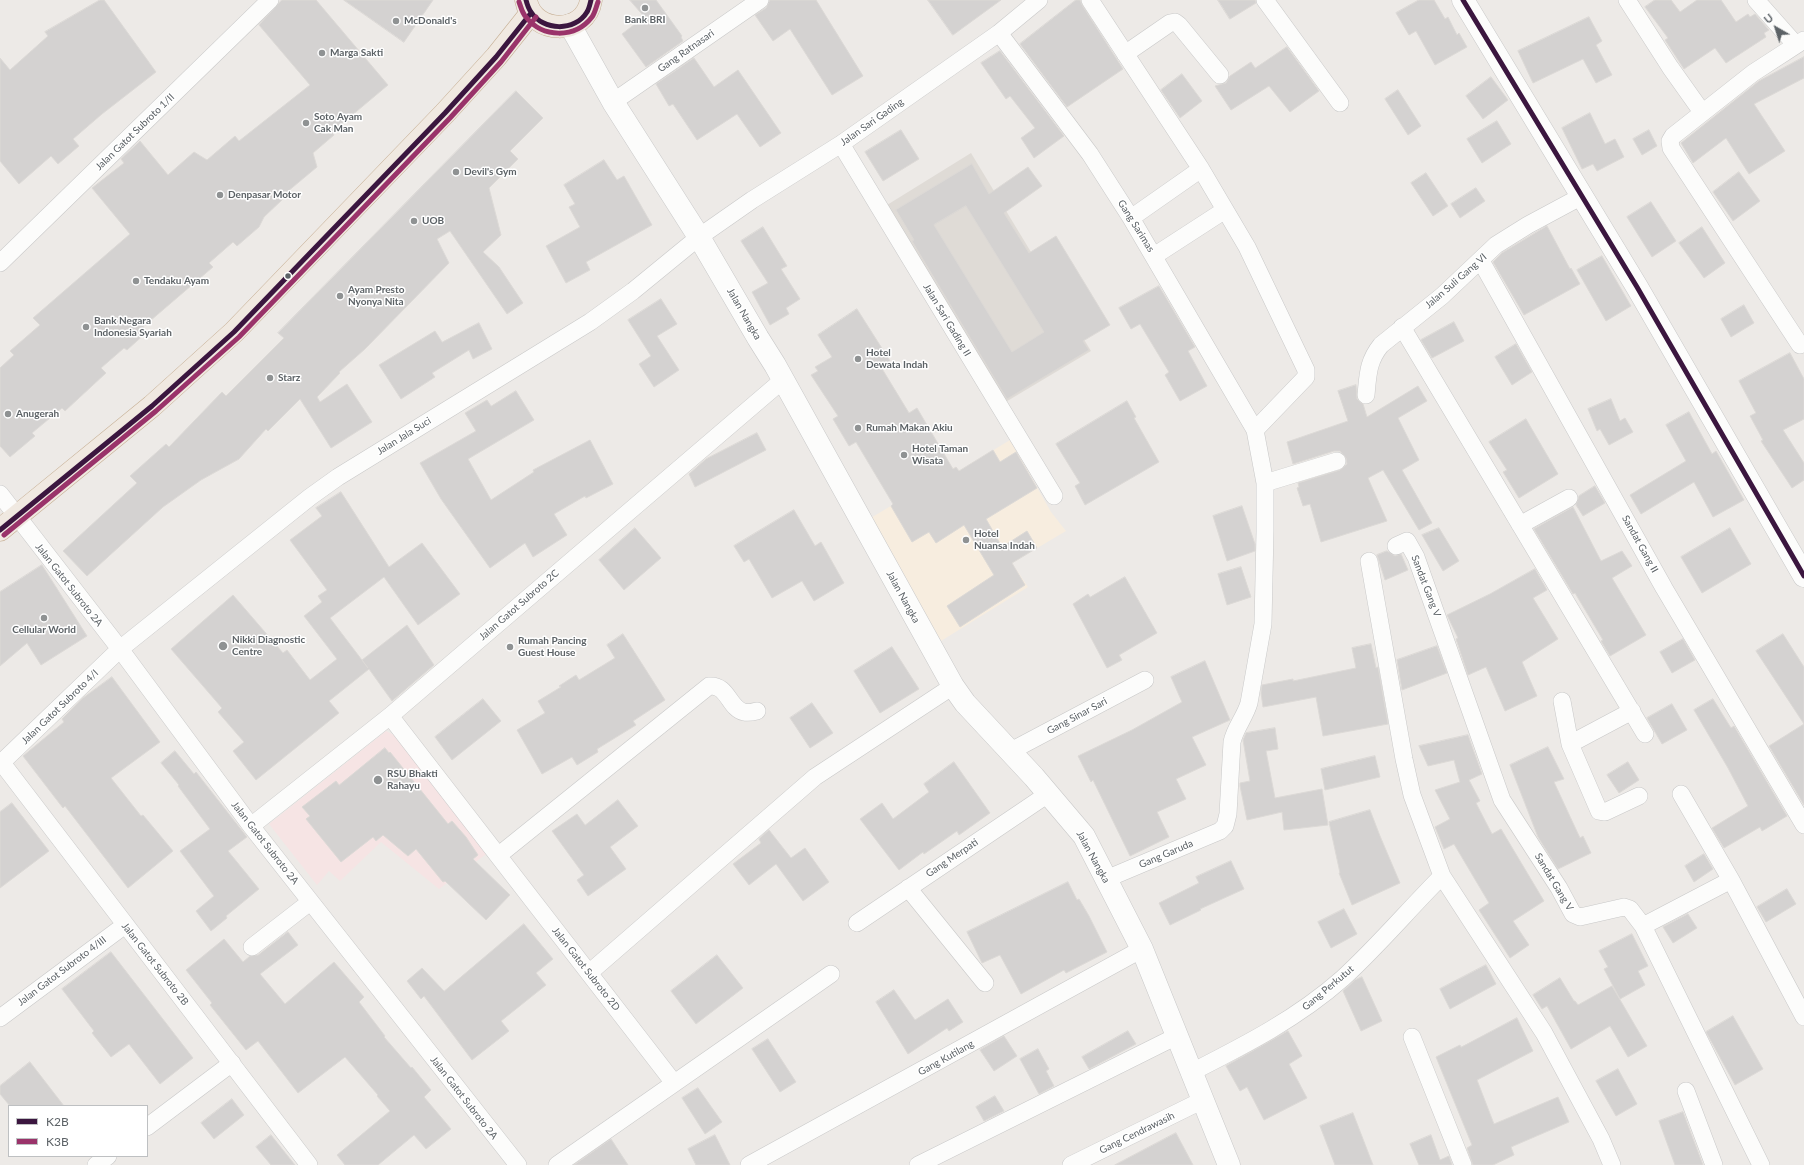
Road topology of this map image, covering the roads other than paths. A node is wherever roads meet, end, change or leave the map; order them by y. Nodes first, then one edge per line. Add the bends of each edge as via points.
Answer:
1 (270, 0) edge
2 (591, 0) edge
3 (760, 0) edge
4 (1039, 0) edge
5 (1090, 0) edge
6 (1265, 0) edge
7 (1463, 0) edge
8 (1627, 0) edge
9 (1756, 0) edge
10 (528, 7) edge
11 (570, 26) junction
12 (999, 33) junction
13 (1800, 42) edge
14 (1125, 54) junction
15 (1220, 75) dead end
16 (613, 102) junction
17 (1340, 103) dead end
18 (1702, 112) junction
19 (841, 144) junction
20 (1201, 169) junction
21 (1582, 196) junction
22 (1225, 210) junction
23 (1131, 218) junction
24 (699, 237) junction
25 (1154, 256) junction
26 (1481, 261) junction
27 (0, 264) edge
28 (1402, 327) junction
29 (1800, 345) dead end
30 (784, 379) junction
31 (1366, 395) dead end
32 (1255, 430) junction
33 (1337, 461) dead end
34 (1265, 483) junction
35 (0, 494) edge
36 (1054, 496) dead end
37 (1568, 498) dead end
38 (8, 524) edge
39 (1520, 525) junction
40 (1396, 546) dead end
41 (1369, 561) dead end
42 (1804, 576) edge
43 (120, 649) junction
44 (1146, 680) dead end
45 (953, 686) junction
46 (1562, 702) dead end
47 (757, 711) dead end
48 (1632, 711) junction
49 (390, 716) junction
50 (1645, 734) dead end
51 (1570, 744) junction
52 (1009, 752) junction
53 (1, 763) edge
54 (1048, 794) junction
55 (1681, 794) dead end
56 (1639, 796) dead end
57 (1804, 825) edge
58 (252, 826) junction
59 (1225, 826) joint
60 (499, 855) junction
61 (1442, 876) junction
62 (1106, 879) junction
63 (1731, 880) junction
64 (908, 888) junction
65 (310, 902) junction
66 (857, 923) dead end
67 (125, 924) junction
68 (1643, 926) junction
69 (252, 947) dead end
70 (1142, 949) junction
71 (589, 973) junction
72 (831, 974) dead end
73 (985, 983) dead end
74 (1804, 1017) edge
75 (0, 1018) edge
76 (1177, 1036) junction
77 (1412, 1037) dead end
78 (232, 1063) junction
79 (1192, 1072) junction
80 (674, 1083) junction
81 (1686, 1091) dead end
82 (1203, 1100) junction
83 (148, 1126) edge
84 (107, 1157) edge
85 (1756, 1164) edge
86 (96, 1165) edge
87 (309, 1165) edge
88 (518, 1165) edge
89 (557, 1165) edge
90 (750, 1165) edge
91 (918, 1165) edge
92 (1071, 1165) edge
93 (1229, 1165) edge
94 (1463, 1165) edge
95 (1612, 1165) edge
96 (1714, 1165) edge

1 - 27 street, Jalan Gatot Subroto 1/II
2 - 11 highway via 580,20
3 - 16 street, Gang Ratnasari
4 - 12 street, Jalan Sari Gading
5 - 14 street
6 - 17 street
7 - 21 main road
8 - 18 street
9 - 13 street
10 - 11 highway via 544,25
10 - 38 highway via 496,57 234,332 152,406
11 - 16 main road, Jalan Nangka
12 - 19 street, Jalan Sari Gading
12 - 23 street, Gang Sarimas via 1090,154
13 - 18 street via 1753,73
14 - 15 street via 1175,22
14 - 20 street
16 - 24 main road, Jalan Nangka
18 - 29 street via 1673,136 1670,141 1671,148
19 - 24 street, Jalan Sari Gading
19 - 36 street, Jalan Sari Gading II
20 - 22 street
20 - 23 street
21 - 26 street, Jalan Suli Gang VI via 1496,245
21 - 42 main road via 1638,287
22 - 25 street
22 - 32 street via 1247,246 1306,370 1306,377
23 - 25 street, Gang Sarimas
24 - 30 main road, Jalan Nangka
24 - 43 street, Jalan Jala Suci via 633,292 590,322 338,477 282,518
25 - 32 street, Gang Sarimas
26 - 28 street, Jalan Suli Gang VI
26 - 57 street, Sandat Gang II via 1664,588
28 - 31 street, Jalan Suli Gang VI via 1374,354 1368,370
28 - 39 street
30 - 45 main road, Jalan Nangka
30 - 49 street, Jalan Gatot Subroto 2C
32 - 34 street, Gang Sarimas
33 - 34 street
34 - 59 street, Gang Sarimas via 1263,624 1250,703 1233,736
35 - 38 street, Jalan Gatot Subroto 2A
37 - 39 street
38 - 43 street, Jalan Gatot Subroto 2A
39 - 48 street
40 - 68 street, Sandat Gang V via 1407,541 1416,557 1502,800 1573,914 1580,917 1624,906 1630,909
41 - 61 street via 1412,795
43 - 53 street, Jalan Gatot Subroto 4/I
43 - 58 street, Jalan Gatot Subroto 2A
44 - 52 street, Gang Sinar Sari
45 - 52 main road, Jalan Nangka
45 - 71 street via 815,777
46 - 51 street
47 - 60 street via 744,712 738,709 721,689 713,686 705,688
48 - 50 street
48 - 51 street
49 - 58 street, Jalan Gatot Subroto 2C
49 - 60 street, Jalan Gatot Subroto 2D
51 - 56 street via 1599,811 1605,812
52 - 54 main road, Jalan Nangka
53 - 67 street, Jalan Gatot Subroto 2B
54 - 62 main road, Jalan Nangka via 1084,836
54 - 64 street, Gang Merpati
55 - 63 street
58 - 65 street, Jalan Gatot Subroto 2A
59 - 62 street, Gang Garuda via 1220,831
60 - 71 street, Jalan Gatot Subroto 2D
61 - 79 street, Gang Perkutut via 1342,978 1291,1017 1250,1043
61 - 95 street via 1544,1033
62 - 70 main road, Jalan Nangka
63 - 68 street
63 - 74 street
64 - 66 street, Gang Merpati
64 - 73 street
65 - 69 street
65 - 88 street, Jalan Gatot Subroto 2A
67 - 75 street, Jalan Gatot Subroto 4/III
67 - 78 street, Jalan Gatot Subroto 2B
68 - 85 street, Sandat Gang V
70 - 76 main road, Jalan Nangka
70 - 90 street, Gang Kutilang
71 - 80 street, Jalan Gatot Subroto 2D
72 - 80 street
76 - 79 main road, Jalan Nangka
76 - 91 street
77 - 94 street
78 - 83 street
78 - 87 street, Jalan Gatot Subroto 2B
79 - 82 main road, Jalan Nangka
80 - 89 street
81 - 96 street
82 - 92 street, Gang Cendrawasih
82 - 93 main road, Jalan Nangka
84 - 86 street

